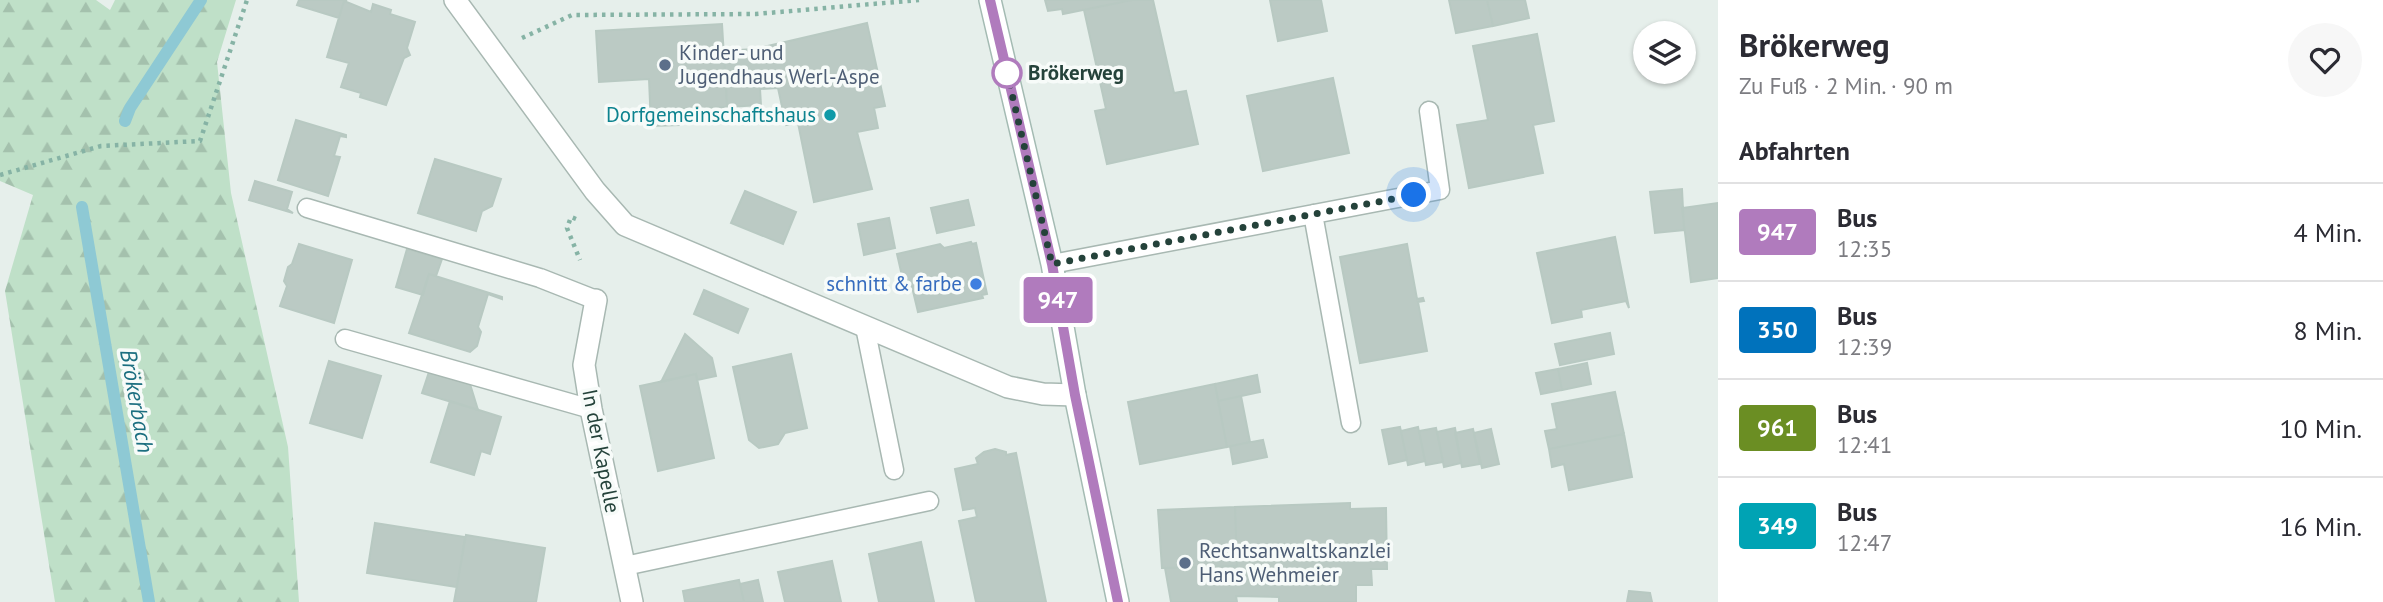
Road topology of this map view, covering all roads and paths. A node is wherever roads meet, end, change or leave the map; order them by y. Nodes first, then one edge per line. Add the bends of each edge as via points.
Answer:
1 (247, 0) edge
2 (454, 0) edge
3 (919, 0) edge
4 (990, 0) edge
5 (493, 52) junction
6 (1429, 111) dead end
7 (0, 175) edge
8 (307, 208) dead end
9 (1313, 214) junction
10 (625, 225) junction
11 (1052, 264) junction
12 (596, 300) junction
13 (865, 327) junction
14 (345, 339) dead end
15 (1075, 395) junction
16 (591, 409) junction
17 (1350, 423) dead end
18 (894, 470) dead end
19 (929, 501) dead end
20 (625, 566) junction
21 (632, 602) edge
22 (1118, 602) edge

1 - 7 path via 200,141 101,146
2 - 5 street
3 - 5 path via 756,14 572,15
4 - 11 street
5 - 10 street
6 - 9 lane via 1440,190
8 - 12 lane via 540,278
9 - 11 lane
9 - 17 lane
10 - 12 path via 602,227 571,217 567,228
10 - 13 street
11 - 15 street
12 - 16 street, In der Kapelle via 584,365
13 - 15 street via 1008,387
13 - 18 lane
14 - 16 lane
15 - 22 street
16 - 20 street, In der Kapelle
19 - 20 lane
20 - 21 street, In der Kapelle

